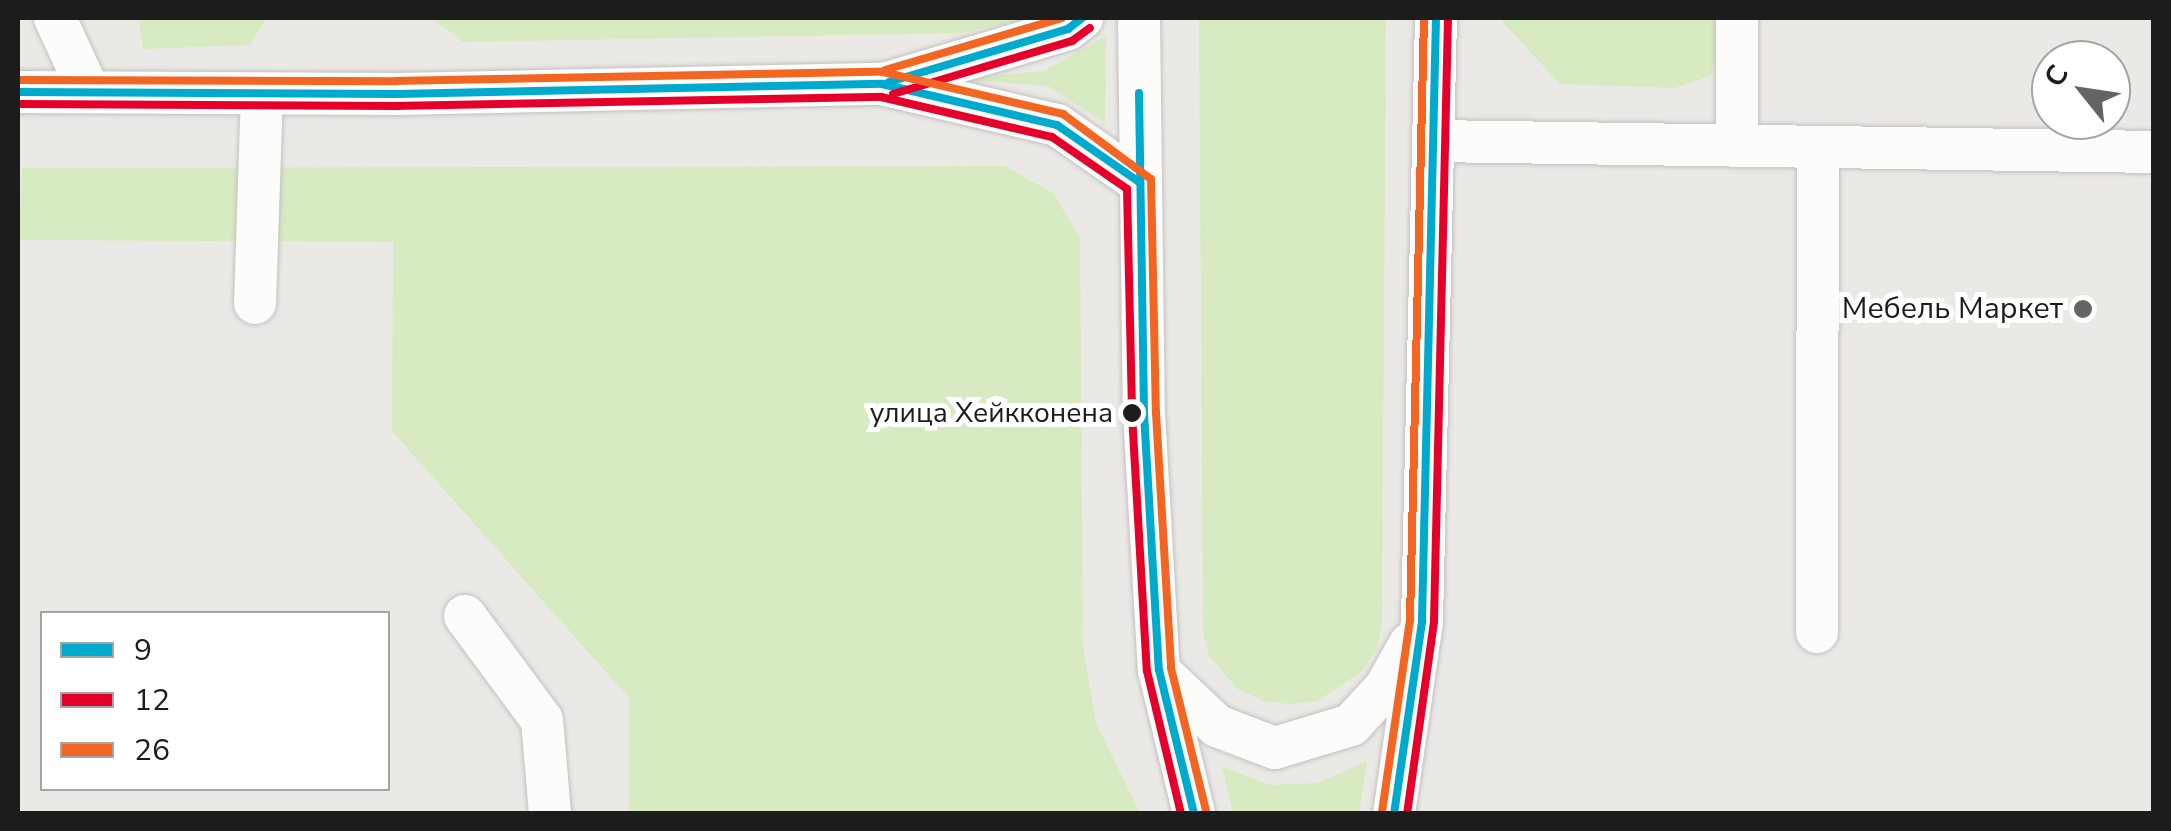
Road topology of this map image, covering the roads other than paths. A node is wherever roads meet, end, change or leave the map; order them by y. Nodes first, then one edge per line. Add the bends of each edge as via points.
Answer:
1 (55, 18) edge
2 (1082, 18) edge
3 (1139, 18) edge
4 (1436, 18) edge
5 (1737, 18) edge
6 (882, 84) junction
7 (18, 92) edge
8 (89, 92) junction
9 (262, 94) junction
10 (1433, 141) junction
11 (1737, 146) junction
12 (1818, 147) junction
13 (2154, 152) edge
14 (1138, 182) junction
15 (255, 303) dead end
16 (465, 616) dead end
17 (1422, 621) junction
18 (1817, 632) dead end
19 (1159, 670) junction
20 (550, 814) edge
21 (1194, 814) edge
22 (1394, 814) edge

1 - 8 street
2 - 6 street via 1068,30
3 - 14 street
4 - 10 street
5 - 11 street
6 - 9 street
6 - 14 street via 1056,125
7 - 8 street
8 - 9 street
9 - 15 street
10 - 11 street
10 - 17 street
11 - 12 street
12 - 13 street
12 - 18 street
14 - 19 street
16 - 20 street via 542,720
17 - 19 street via 1368,711 1351,725 1299,744 1275,748 1217,726
17 - 22 street
19 - 21 street

